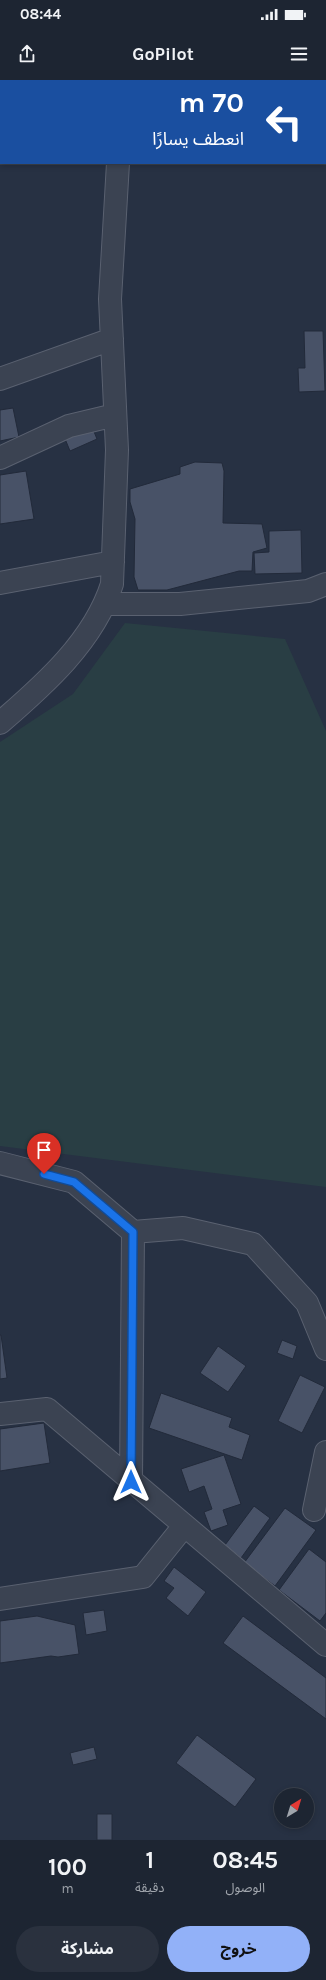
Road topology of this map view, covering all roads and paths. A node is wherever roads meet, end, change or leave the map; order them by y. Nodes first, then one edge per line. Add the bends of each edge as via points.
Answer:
1 (118, 164) edge
2 (112, 339) junction
3 (0, 379) edge
4 (115, 415) junction
5 (0, 458) edge
6 (113, 562) junction
7 (0, 583) edge
8 (326, 584) edge
9 (106, 604) junction
10 (0, 723) edge
11 (0, 1163) edge
12 (133, 1232) junction
13 (326, 1349) edge
14 (0, 1414) edge
15 (326, 1452) edge
16 (131, 1482) junction
17 (314, 1510) dead end
18 (184, 1526) junction
19 (0, 1600) edge
20 (326, 1645) edge

1 - 2 street via 110,299
2 - 3 street
2 - 4 street
4 - 5 street via 69,426
4 - 6 street via 117,450
6 - 7 street
6 - 9 street via 112,584
8 - 9 street via 308,591 180,604
9 - 10 street via 80,644 32,696
11 - 12 street via 74,1182
12 - 13 street via 183,1228 253,1244 307,1303
12 - 16 street
14 - 16 street via 47,1409
15 - 17 street
16 - 18 street
18 - 19 street via 143,1577
18 - 20 street

